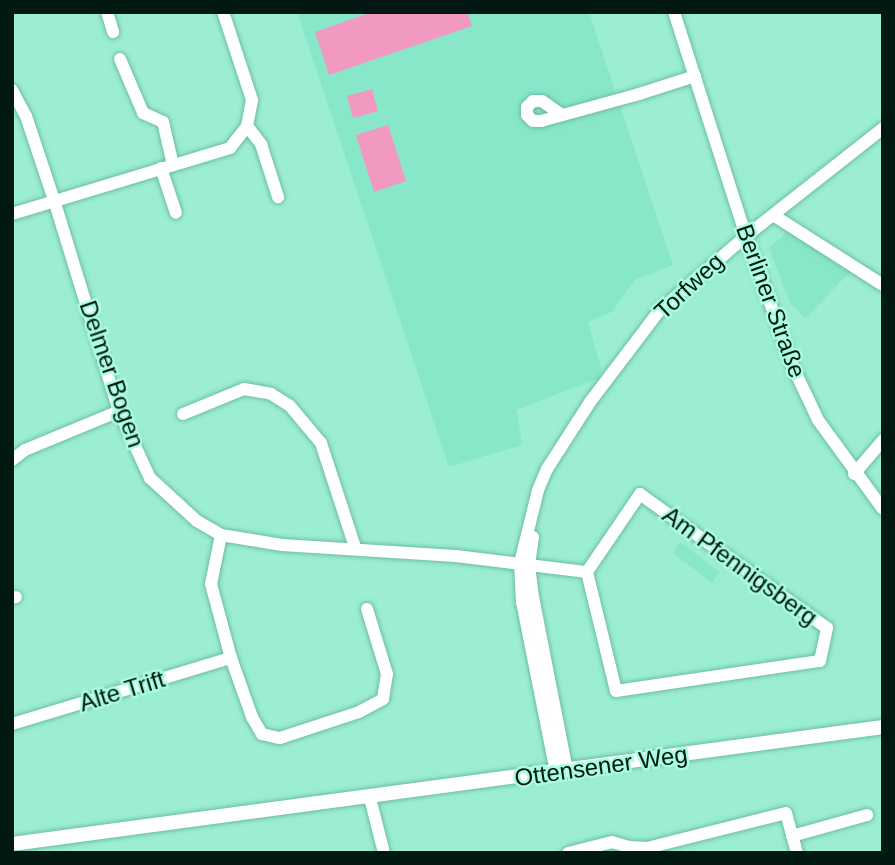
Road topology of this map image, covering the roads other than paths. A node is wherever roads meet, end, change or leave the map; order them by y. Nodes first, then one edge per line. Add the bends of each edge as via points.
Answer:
1 (107, 12) edge
2 (223, 12) edge
3 (674, 12) edge
4 (113, 32) dead end
5 (120, 59) dead end
6 (695, 76) junction
7 (12, 90) edge
8 (562, 115) dead end
9 (247, 126) junction
10 (883, 128) edge
11 (167, 167) junction
12 (278, 197) dead end
13 (54, 200) junction
14 (176, 213) dead end
15 (12, 215) edge
16 (773, 215) junction
17 (746, 236) junction
18 (883, 285) edge
19 (119, 411) junction
20 (183, 414) dead end
21 (883, 440) edge
22 (12, 460) edge
23 (854, 474) junction
24 (883, 509) edge
25 (221, 535) junction
26 (355, 547) junction
27 (525, 564) junction
28 (587, 572) junction
29 (367, 609) dead end
30 (231, 658) junction
31 (12, 724) edge
32 (883, 727) edge
33 (561, 772) junction
34 (370, 798) junction
35 (867, 815) dead end
36 (792, 836) junction
37 (12, 845) edge
38 (630, 850) edge
39 (384, 853) edge
40 (568, 853) edge
41 (797, 853) edge

1 - 4 street
2 - 9 street via 252,100
3 - 6 street, Berliner Straße
5 - 11 street via 143,113 163,122
6 - 8 street
6 - 17 street, Berliner Straße
7 - 13 street, Delmer Bogen via 26,116
9 - 11 street via 230,148
9 - 12 street via 261,144
10 - 16 street, Torfweg
11 - 13 street
11 - 14 street
13 - 15 street
13 - 19 street, Delmer Bogen
16 - 17 street, Torfweg
16 - 18 street
17 - 23 street, Berliner Straße via 809,401
17 - 27 street, Torfweg via 659,311 590,402 561,448
19 - 22 street via 25,450
19 - 25 street, Delmer Bogen via 150,478 197,521
20 - 26 street via 244,389 271,394 290,406 321,443
21 - 23 street
23 - 24 street, Berliner Straße
25 - 26 street, Delmer Bogen via 282,545
25 - 30 street via 211,584
26 - 27 street, Delmer Bogen
27 - 28 street
27 - 33 street, Torfweg via 524,612
28 - 28 street, Am Pfennigsberg via 616,691 820,661 827,628 640,494
29 - 30 street via 387,674 383,699 359,712 280,738 262,734
30 - 31 street, Alte Trift
32 - 33 street, Ottensener Weg
33 - 34 street, Ottensener Weg
34 - 37 street, Ottensener Weg
34 - 39 street
35 - 36 street
36 - 38 street via 786,813
36 - 41 street
38 - 40 street via 612,842

